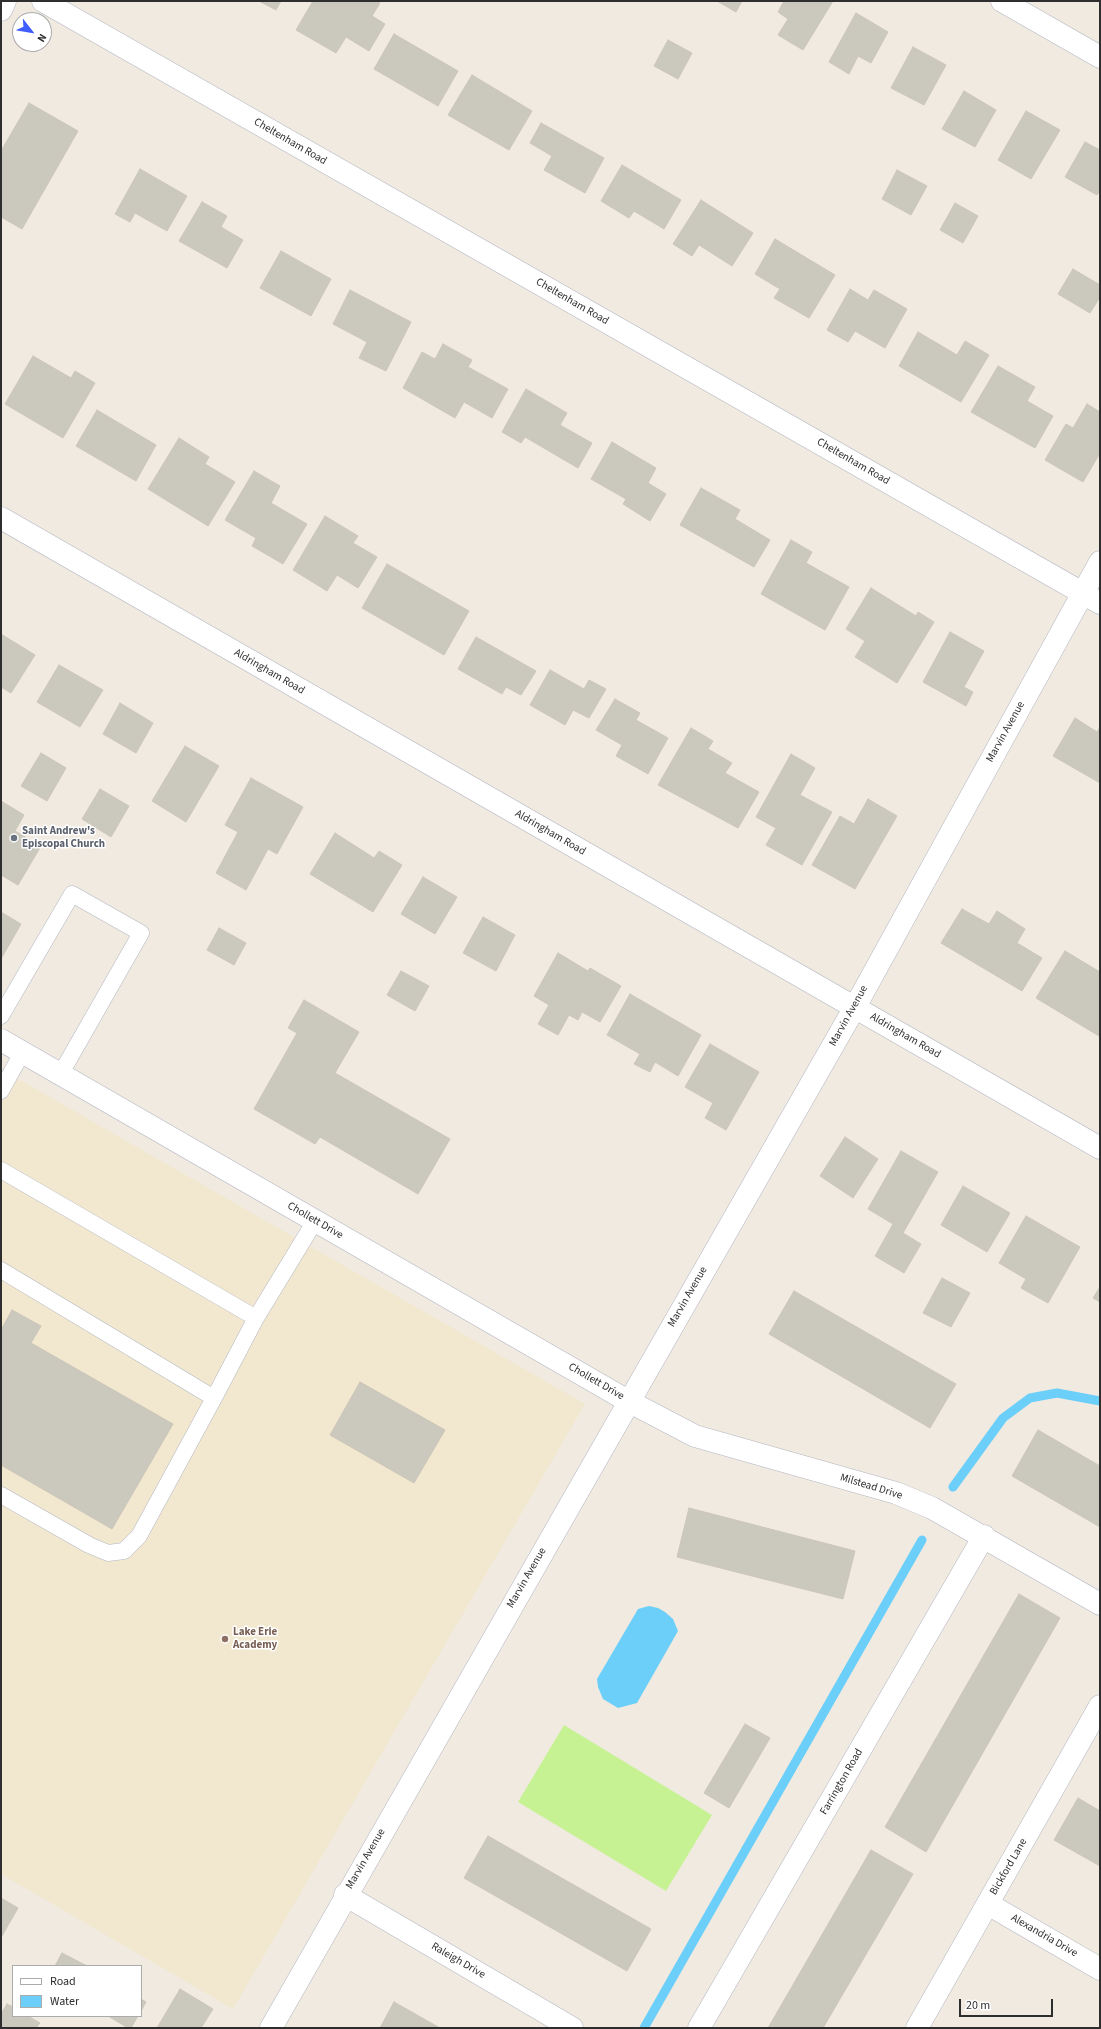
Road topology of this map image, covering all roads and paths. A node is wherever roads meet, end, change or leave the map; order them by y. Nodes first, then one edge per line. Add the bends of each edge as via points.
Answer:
1 (5, 1) edge
2 (43, 1) edge
3 (1002, 1) edge
4 (1, 10) edge
5 (1100, 57) edge
6 (1, 518) edge
7 (1100, 562) edge
8 (1091, 598) edge
9 (855, 1007) junction
10 (1, 1016) edge
11 (1, 1040) edge
12 (22, 1053) junction
13 (60, 1075) junction
14 (1, 1091) edge
15 (1100, 1148) edge
16 (1, 1170) edge
17 (315, 1221) junction
18 (1, 1270) edge
19 (256, 1318) junction
20 (214, 1398) junction
21 (628, 1401) junction
22 (1, 1495) edge
23 (984, 1536) junction
24 (1100, 1604) edge
25 (1100, 1706) edge
26 (345, 1895) junction
27 (988, 1904) junction
28 (1100, 1969) edge
29 (271, 2028) edge
30 (572, 2028) edge
31 (699, 2028) edge
32 (917, 2028) edge

1 - 4 street
2 - 8 street, Cheltenham Road
3 - 5 street
6 - 9 street, Aldringham Road
7 - 8 street, Marvin Avenue
8 - 9 street, Marvin Avenue
9 - 15 street, Aldringham Road
9 - 21 street, Marvin Avenue
10 - 13 lane via 72,894 141,933
11 - 12 street, Chollett Drive
12 - 13 street, Chollett Drive
12 - 14 lane
13 - 17 street, Chollett Drive
16 - 19 lane
17 - 19 lane
17 - 21 street, Chollett Drive
18 - 20 lane
19 - 20 lane
20 - 22 lane via 139,1536 124,1551 108,1553 89,1545
21 - 23 street, Milstead Drive via 695,1436 896,1493 932,1508
21 - 26 street, Marvin Avenue
23 - 24 street, Milstead Drive
23 - 31 street, Farrington Road
25 - 27 street, Bickford Lane
26 - 29 street, Marvin Avenue
26 - 30 street, Raleigh Drive
27 - 28 street, Alexandria Drive
27 - 32 street, Bickford Lane

